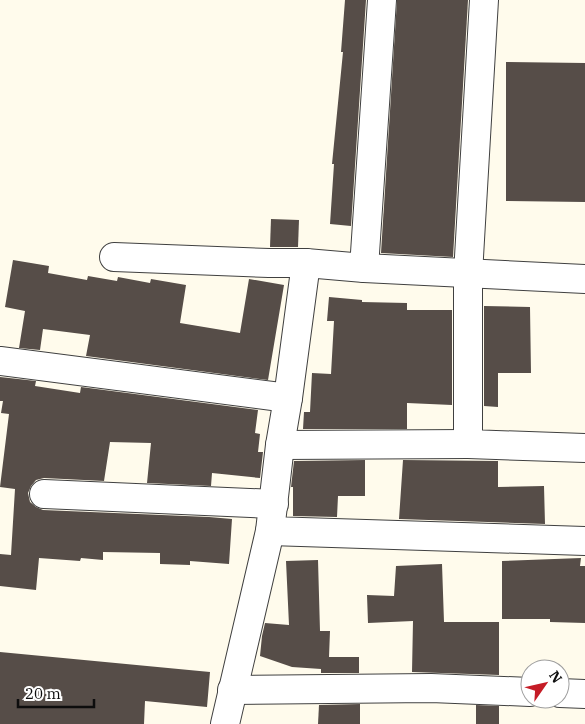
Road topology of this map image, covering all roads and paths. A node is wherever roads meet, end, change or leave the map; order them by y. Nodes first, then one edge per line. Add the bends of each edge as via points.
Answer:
1 (382, 0) edge
2 (484, 0) edge
3 (114, 257) dead end
4 (306, 263) junction
5 (364, 268) junction
6 (468, 274) junction
7 (585, 279) edge
8 (0, 361) edge
9 (288, 398) junction
10 (468, 444) junction
11 (280, 445) junction
12 (585, 448) edge
13 (44, 494) dead end
14 (274, 504) junction
15 (270, 531) junction
16 (585, 542) edge
17 (232, 690) junction
18 (520, 692) edge
19 (570, 694) edge
20 (585, 694) edge
21 (225, 724) edge

1 - 5 street
2 - 6 street
3 - 4 street
4 - 5 street
4 - 9 street
5 - 6 street
6 - 7 street
6 - 10 street
8 - 9 street
9 - 11 street
10 - 11 street
10 - 12 street
11 - 14 street
13 - 14 street
14 - 15 street
15 - 16 street
15 - 17 street
17 - 18 street via 431,688
17 - 21 street
19 - 20 street

